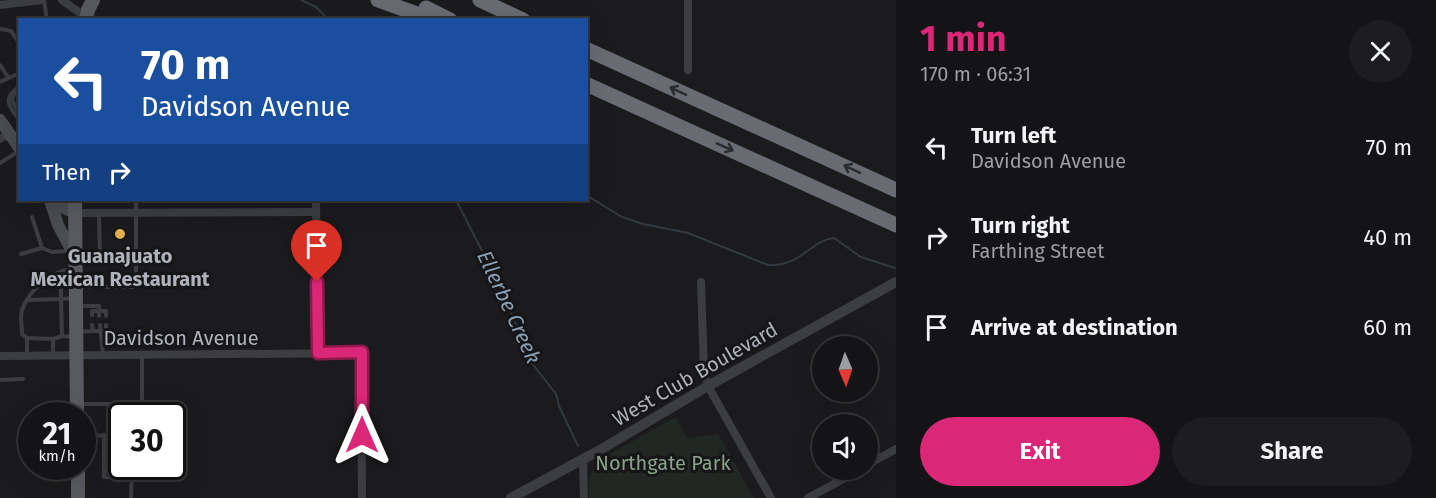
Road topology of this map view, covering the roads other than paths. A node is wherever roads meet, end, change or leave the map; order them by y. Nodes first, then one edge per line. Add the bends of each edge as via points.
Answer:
1 (43, 0) edge
2 (62, 0) edge
3 (378, 0) edge
4 (410, 0) edge
5 (480, 0) edge
6 (688, 0) edge
7 (0, 5) edge
8 (88, 9) edge
9 (47, 18) edge
10 (428, 18) edge
11 (446, 18) edge
12 (519, 18) edge
13 (0, 29) edge
14 (18, 41) edge
15 (588, 50) edge
16 (0, 65) edge
17 (688, 70) dead end
18 (18, 74) edge
19 (8, 77) junction
20 (0, 82) edge
21 (588, 85) edge
22 (18, 89) edge
23 (18, 90) edge
24 (18, 111) edge
25 (18, 118) edge
26 (0, 120) edge
27 (4, 136) edge
28 (18, 148) edge
29 (18, 151) edge
30 (0, 163) edge
31 (896, 190) edge
32 (50, 201) edge
33 (58, 201) edge
34 (136, 201) edge
35 (316, 201) edge
36 (75, 206) edge
37 (316, 212) junction
38 (99, 213) junction
39 (136, 213) junction
40 (32, 217) dead end
41 (896, 225) edge
42 (42, 248) junction
43 (21, 254) dead end
44 (100, 257) junction
45 (136, 257) junction
46 (701, 282) dead end
47 (896, 282) edge
48 (76, 294) junction
49 (61, 299) junction
50 (28, 300) junction
51 (99, 313) junction
52 (92, 315) dead end
53 (106, 316) dead end
54 (62, 318) junction
55 (92, 325) dead end
56 (100, 325) dead end
57 (106, 325) dead end
58 (93, 331) junction
59 (100, 331) junction
60 (62, 336) junction
61 (27, 338) junction
62 (53, 339) junction
63 (318, 353) junction
64 (53, 355) junction
65 (77, 355) junction
66 (104, 355) junction
67 (142, 355) junction
68 (0, 356) edge
69 (27, 356) junction
70 (23, 379) dead end
71 (0, 380) edge
72 (708, 386) junction
73 (77, 402) edge
74 (96, 408) edge
75 (96, 435) edge
76 (104, 435) junction
77 (108, 435) edge
78 (896, 449) edge
79 (584, 459) junction
80 (878, 459) edge
81 (108, 477) edge
82 (78, 480) edge
83 (132, 480) edge
84 (841, 480) edge
85 (78, 498) edge
86 (131, 498) edge
87 (362, 498) edge
88 (511, 498) edge
89 (584, 498) edge
90 (771, 498) edge
91 (808, 498) edge

1 - 7 street
1 - 9 lane
2 - 8 street
3 - 10 highway
4 - 11 highway
5 - 12 highway
6 - 17 street
13 - 14 lane via 11,31
31 -> 15 highway
16 - 19 lane
18 - 19 lane
19 - 20 lane
21 -> 41 highway
22 - 25 lane via 8,99
23 - 24 lane via 12,100
26 - 27 main road
27 - 28 main road
29 - 30 lane
32 - 48 main road
33 - 36 main road via 64,208
34 - 39 lane
35 - 37 street
36 - 38 street
36 - 48 main road
37 - 39 street
37 - 63 street
38 - 39 street
38 - 44 lane
39 - 45 lane
40 - 42 lane
42 - 43 lane
42 - 48 lane via 52,252
44 - 45 lane
44 - 48 lane
45 - 48 lane via 136,283 132,287
46 - 72 street via 704,373
47 - 72 street, West Club Boulevard
48 - 49 lane
48 - 49 lane via 61,286
48 - 50 lane via 63,270 36,287
48 - 51 lane via 99,306
48 - 54 lane
48 - 58 lane
48 - 60 lane
48 - 65 main road
49 - 50 lane
49 - 54 lane
50 - 61 lane via 21,311 22,334
51 - 52 lane via 92,311
51 - 53 lane via 106,311
54 - 60 lane
55 - 58 lane
56 - 59 lane
57 - 59 lane via 106,331
58 - 59 lane
59 - 66 lane
60 - 62 lane
61 - 62 lane
61 - 69 lane
62 - 64 lane
63 - 67 street, Davidson Avenue
63 - 87 street, Davidson Avenue via 362,352
64 - 65 street, Davidson Avenue
64 - 69 street, Davidson Avenue
65 - 66 street, Davidson Avenue
65 - 73 main road
66 - 67 street, Davidson Avenue
67 - 74 lane via 142,401
68 - 69 street, Davidson Avenue
70 - 71 lane
72 - 79 street, West Club Boulevard
72 - 90 street
75 - 76 lane
76 - 77 lane
76 - 81 lane via 104,477
78 - 80 street
79 - 88 street, West Club Boulevard
79 - 89 street
82 - 85 main road
83 - 86 lane
84 - 91 street

